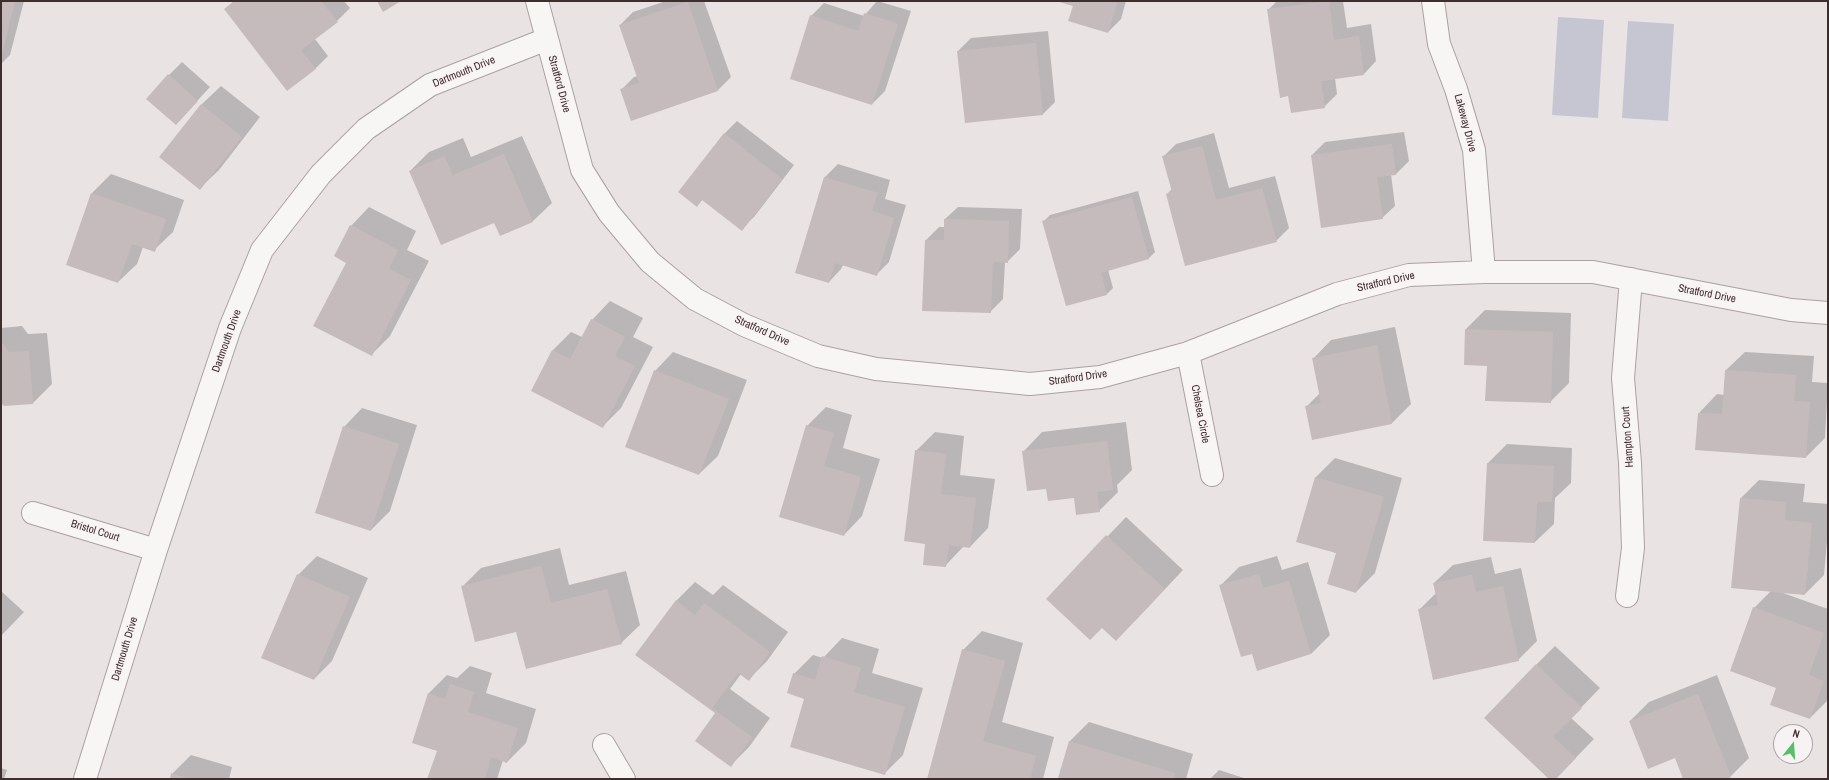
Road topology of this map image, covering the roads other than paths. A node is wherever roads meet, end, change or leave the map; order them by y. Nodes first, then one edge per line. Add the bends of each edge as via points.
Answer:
1 (537, 1) edge
2 (1434, 1) edge
3 (547, 39) junction
4 (1484, 272) junction
5 (1631, 278) junction
6 (1828, 313) edge
7 (1188, 353) junction
8 (1212, 475) dead end
9 (33, 513) dead end
10 (156, 550) junction
11 (1627, 596) dead end
12 (604, 745) dead end
13 (85, 779) edge
14 (624, 779) edge

1 - 3 street, Stratford Drive
2 - 4 street, Lakeway Drive via 1439,44 1456,89 1474,150
3 - 7 street, Stratford Drive via 582,170 609,213 650,262 695,299 744,325 818,356 876,368 1030,384 1100,376
3 - 10 street, Dartmouth Drive via 430,85 366,129 321,174 262,250 230,328
4 - 5 street, Stratford Drive via 1593,272
4 - 7 street, Stratford Drive via 1409,275 1337,294
5 - 6 street, Stratford Drive via 1791,310
5 - 11 street, Hampton Court via 1623,378 1633,548
7 - 8 street, Chelsea Circle
9 - 10 street, Bristol Court
10 - 13 street, Dartmouth Drive
12 - 14 street

